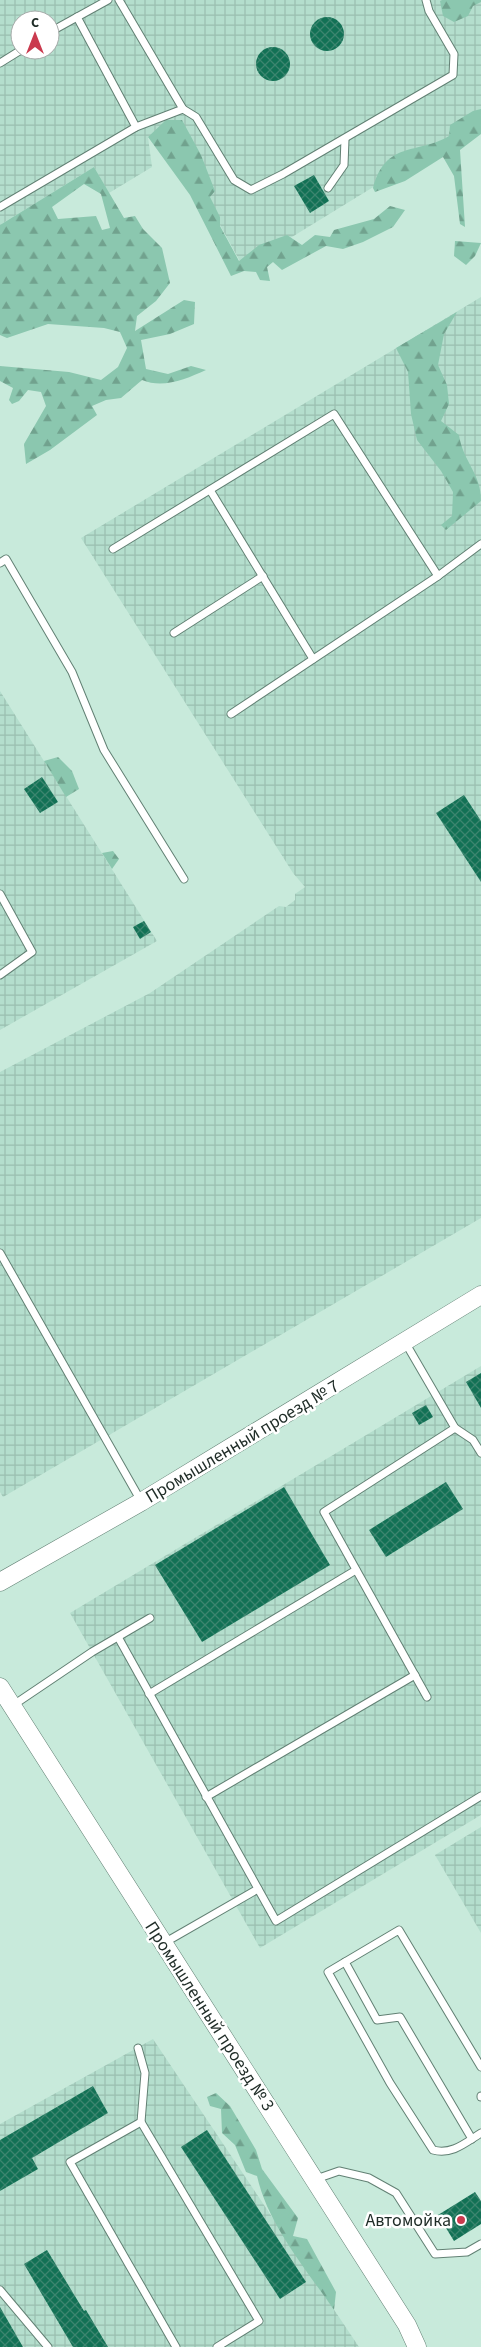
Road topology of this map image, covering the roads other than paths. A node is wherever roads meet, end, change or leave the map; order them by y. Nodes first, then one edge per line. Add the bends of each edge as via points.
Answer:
1 (108, 0) edge
2 (119, 0) edge
3 (426, 0) edge
4 (77, 17) junction
5 (60, 26) edge
6 (183, 108) junction
7 (136, 127) junction
8 (345, 138) junction
9 (328, 188) dead end
10 (0, 207) edge
11 (210, 490) junction
12 (481, 544) edge
13 (113, 549) dead end
14 (0, 563) edge
15 (263, 576) junction
16 (438, 576) junction
17 (174, 633) dead end
18 (313, 659) junction
19 (230, 714) dead end
20 (184, 879) dead end
21 (0, 894) edge
22 (0, 975) edge
23 (0, 1253) edge
24 (481, 1295) edge
25 (405, 1342) junction
26 (456, 1428) junction
27 (481, 1453) edge
28 (141, 1502) junction
29 (356, 1570) junction
30 (0, 1582) edge
31 (150, 1618) dead end
32 (118, 1637) junction
33 (415, 1675) junction
34 (0, 1687) edge
35 (149, 1694) junction
36 (427, 1697) dead end
37 (12, 1706) junction
38 (206, 1796) junction
39 (481, 1796) edge
40 (258, 1889) junction
41 (164, 1944) junction
42 (345, 1962) junction
43 (138, 2048) dead end
44 (481, 2067) edge
45 (141, 2122) junction
46 (481, 2133) edge
47 (472, 2139) junction
48 (314, 2180) junction
49 (481, 2244) edge
50 (0, 2290) edge
51 (48, 2347) edge
52 (176, 2347) edge
53 (217, 2347) edge
54 (418, 2347) edge

1 - 4 lane
2 - 6 lane
3 - 8 lane via 454,54 453,75
4 - 5 lane
4 - 7 lane
6 - 7 lane
6 - 8 lane via 196,117 234,180 251,190
7 - 10 lane
8 - 9 lane via 344,166
11 - 13 lane
11 - 15 lane
11 - 16 lane via 334,414
12 - 16 lane
14 - 20 lane via 6,559 72,672 104,750
15 - 17 lane
15 - 18 lane
16 - 18 lane
18 - 19 lane
21 - 22 lane via 32,952
23 - 28 lane
24 - 25 street, Промышленный проезд № 7
25 - 26 lane
25 - 28 street, Промышленный проезд № 7
26 - 27 lane via 473,1440
26 - 29 lane via 324,1512
28 - 30 street, Промышленный проезд № 7
29 - 33 lane
29 - 35 lane
31 - 32 lane
32 - 35 lane
32 - 37 lane
33 - 36 lane
33 - 38 lane
34 - 37 street, Промышленный проезд № 3
35 - 38 lane
37 - 41 street, Промышленный проезд № 3
38 - 40 lane
39 - 40 lane via 276,1921
40 - 41 lane
41 - 48 street, Промышленный проезд № 3
42 - 44 lane via 398,1930
42 - 47 lane via 377,2020 400,2017
42 - 47 lane via 328,1972 426,2143 443,2153
43 - 45 lane via 145,2073
45 - 52 lane via 70,2162
45 - 53 lane via 259,2321
46 - 47 lane
48 - 49 lane via 339,2171 369,2178 396,2194 435,2254 467,2252
48 - 54 street, Промышленный проезд № 3 via 407,2324
50 - 51 lane

